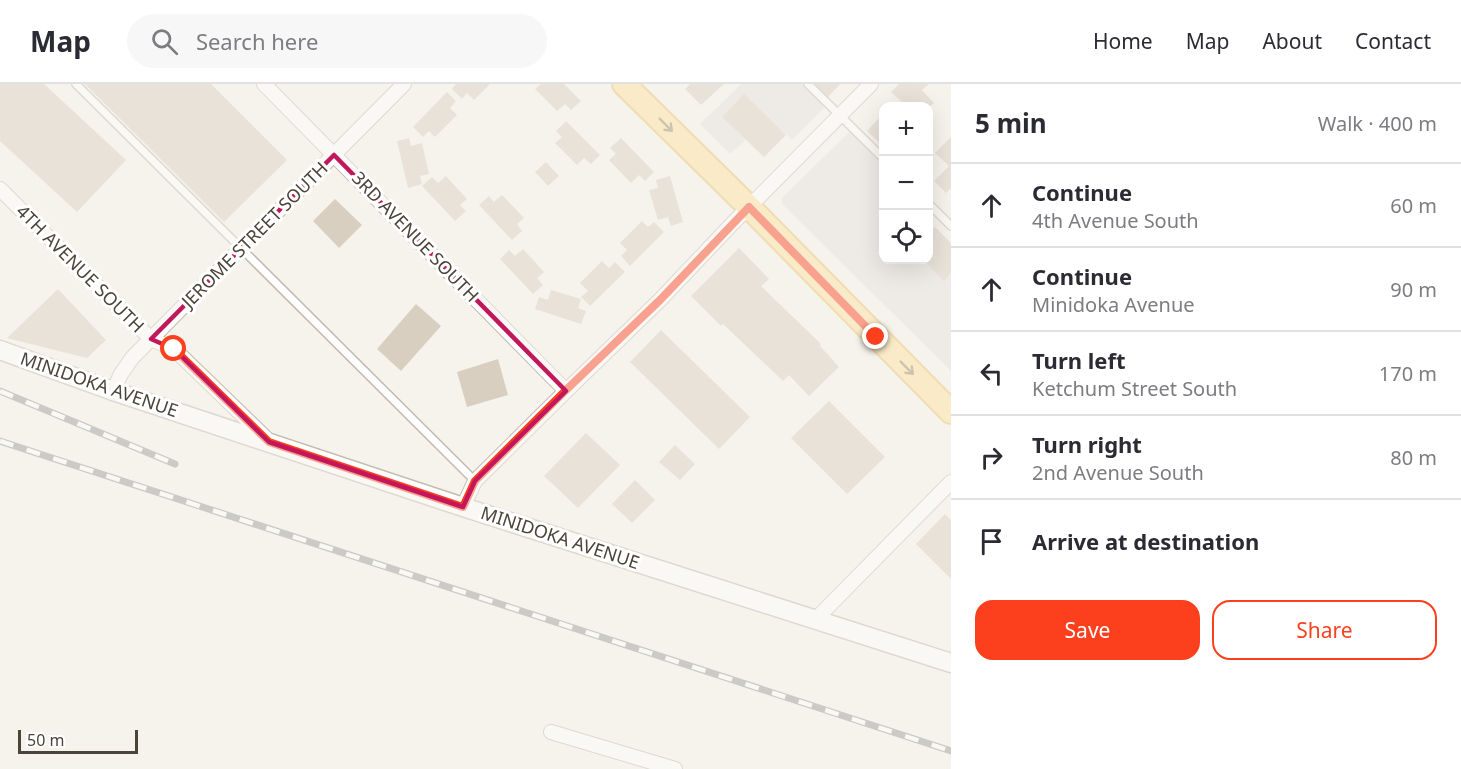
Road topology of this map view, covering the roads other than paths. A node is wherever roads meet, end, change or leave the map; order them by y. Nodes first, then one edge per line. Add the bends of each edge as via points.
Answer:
1 (75, 84) edge
2 (264, 84) edge
3 (404, 84) edge
4 (624, 84) edge
5 (808, 84) edge
6 (871, 84) edge
7 (840, 116) junction
8 (334, 155) junction
9 (881, 156) edge
10 (0, 189) edge
11 (749, 207) junction
12 (933, 208) edge
13 (951, 226) edge
14 (241, 248) junction
15 (151, 339) junction
16 (0, 350) edge
17 (113, 390) junction
18 (566, 390) junction
19 (951, 412) edge
20 (269, 442) junction
21 (475, 481) junction
22 (951, 482) edge
23 (463, 507) junction
24 (815, 620) junction
25 (951, 663) edge
26 (551, 732) dead end
27 (675, 769) edge

1 - 14 lane
2 - 8 street, 3RD AVENUE SOUTH
3 - 8 street, JEROME STREET SOUTH
4 -> 11 main road
5 - 7 lane
6 - 7 street
7 - 9 lane
7 - 11 street
8 - 14 street, JEROME STREET SOUTH
8 - 18 street, 3RD AVENUE SOUTH
10 - 15 street, 4TH AVENUE SOUTH
11 - 18 street
11 -> 19 main road
12 - 13 lane
14 - 15 street, JEROME STREET SOUTH
14 - 21 lane
15 - 17 street, JEROME STREET SOUTH via 132,358
15 - 20 street, 4TH AVENUE SOUTH via 174,349
16 - 17 street, MINIDOKA AVENUE
17 - 20 street, MINIDOKA AVENUE
18 - 21 street
20 - 23 street, MINIDOKA AVENUE
21 - 23 street
22 - 24 street
23 - 24 street, MINIDOKA AVENUE
24 - 25 street, MINIDOKA AVENUE
26 - 27 street

